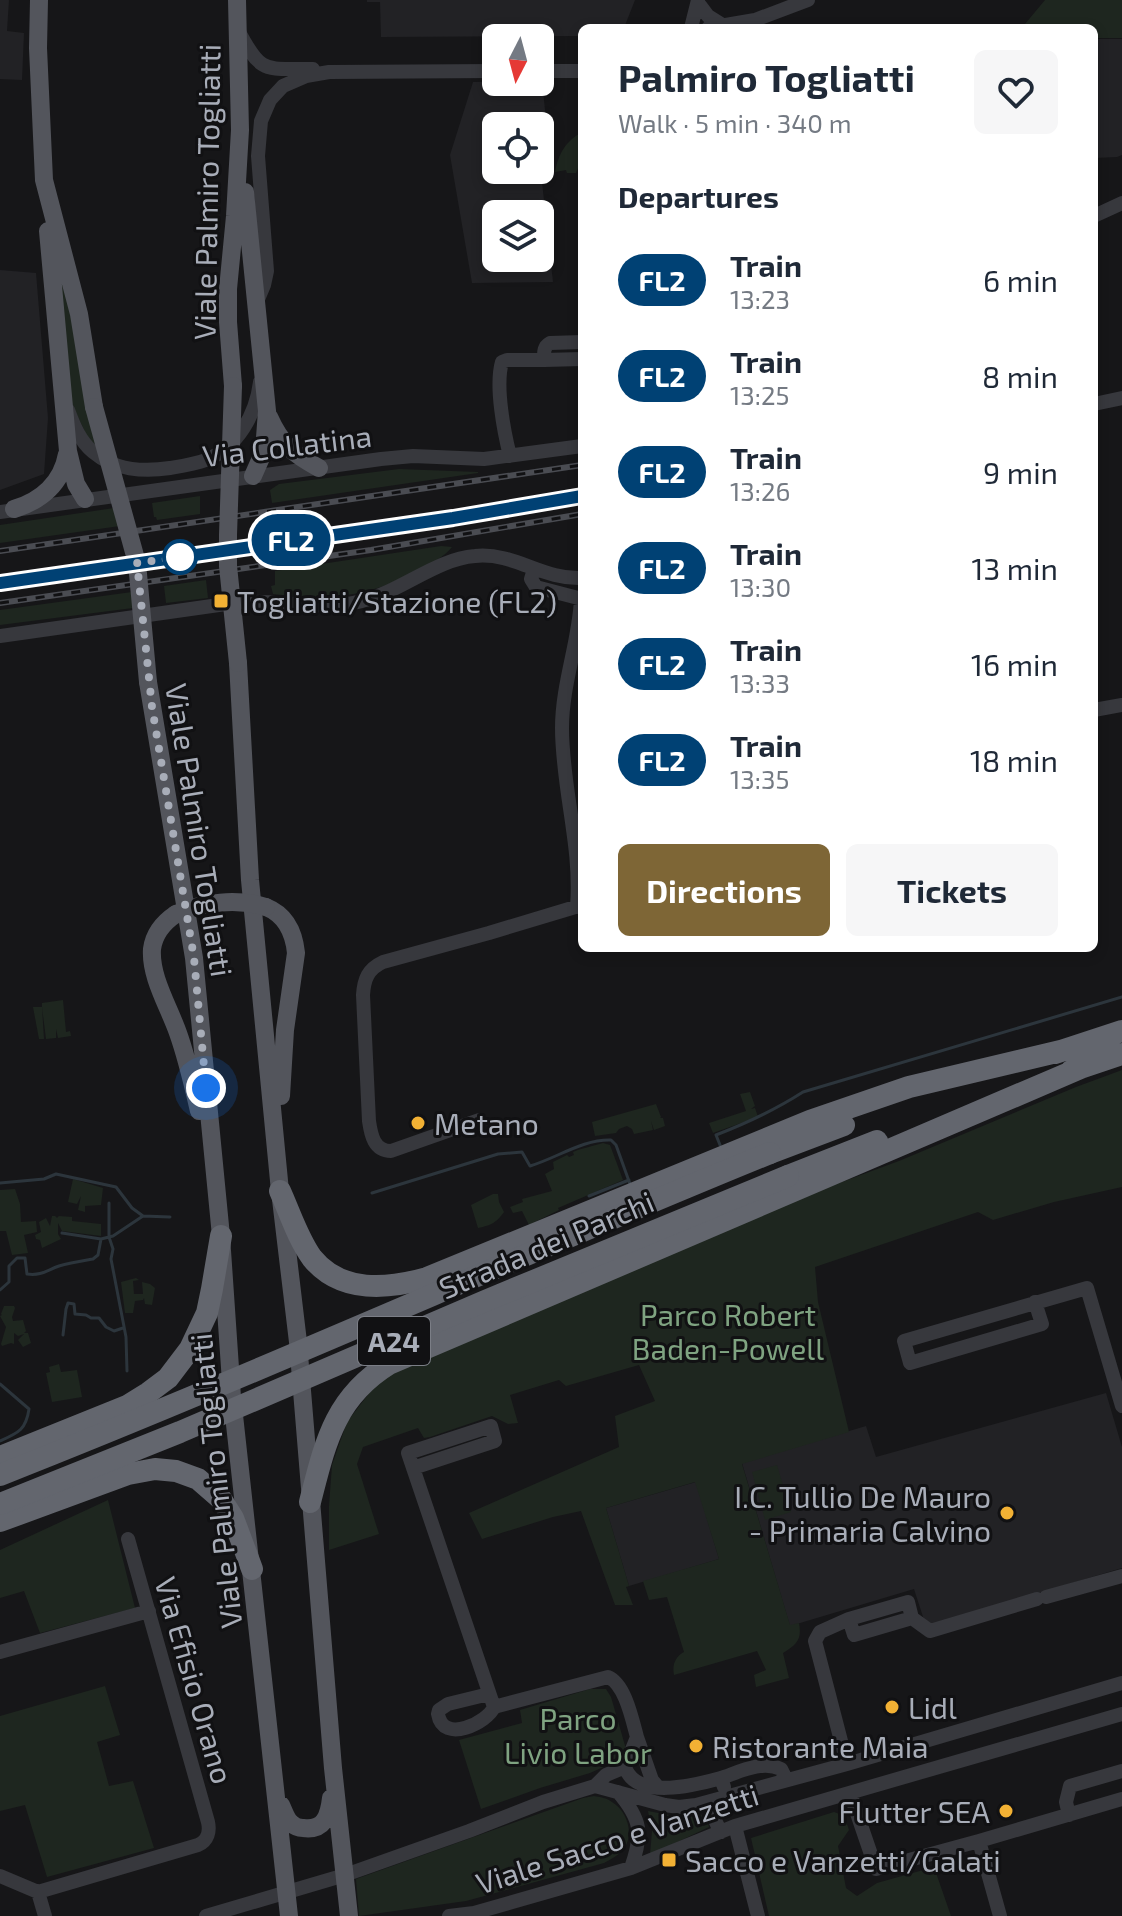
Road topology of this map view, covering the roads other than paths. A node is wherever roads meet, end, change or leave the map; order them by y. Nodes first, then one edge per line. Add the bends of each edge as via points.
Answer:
1 (39, 0) edge
2 (237, 0) edge
3 (808, 0) edge
4 (698, 2) edge
5 (692, 24) edge
6 (721, 24) edge
7 (733, 24) edge
8 (238, 29) junction
9 (482, 71) edge
10 (554, 71) edge
11 (578, 71) edge
12 (329, 72) junction
13 (240, 130) junction
14 (44, 180) junction
15 (1122, 203) edge
16 (1098, 214) edge
17 (255, 305) junction
18 (578, 342) edge
19 (578, 359) edge
20 (544, 360) junction
21 (261, 363) junction
22 (1122, 398) edge
23 (63, 399) junction
24 (1098, 403) edge
25 (267, 411) junction
26 (578, 447) edge
27 (68, 451) junction
28 (510, 456) junction
29 (319, 468) junction
30 (253, 476) junction
31 (85, 499) junction
32 (7, 510) edge
33 (534, 569) junction
34 (578, 578) edge
35 (578, 598) edge
36 (578, 633) edge
37 (0, 636) edge
38 (1122, 705) edge
39 (1098, 709) edge
40 (578, 871) edge
41 (578, 906) edge
42 (1122, 1031) edge
43 (1069, 1049) junction
44 (1122, 1054) edge
45 (1083, 1067) junction
46 (479, 1120) dead end
47 (277, 1147) junction
48 (214, 1176) junction
49 (280, 1191) junction
50 (221, 1236) junction
51 (1035, 1302) junction
52 (1122, 1406) edge
53 (0, 1457) edge
54 (413, 1468) junction
55 (0, 1475) edge
56 (310, 1502) junction
57 (0, 1504) edge
58 (0, 1521) edge
59 (128, 1539) dead end
60 (252, 1569) junction
61 (1122, 1576) edge
62 (149, 1611) junction
63 (0, 1652) edge
64 (1122, 1683) edge
65 (1023, 1711) junction
66 (1122, 1714) edge
67 (637, 1737) junction
68 (1031, 1739) junction
69 (647, 1764) junction
70 (847, 1764) junction
71 (626, 1765) junction
72 (333, 1768) junction
73 (1122, 1771) edge
74 (721, 1778) junction
75 (786, 1779) junction
76 (595, 1786) junction
77 (658, 1787) junction
78 (618, 1792) junction
79 (850, 1793) junction
80 (277, 1795) junction
81 (722, 1798) junction
82 (1122, 1799) edge
83 (1069, 1815) junction
84 (728, 1829) junction
85 (979, 1841) junction
86 (631, 1868) junction
87 (345, 1875) junction
88 (0, 1876) edge
89 (285, 1891) junction
90 (38, 1892) junction
91 (474, 1914) edge
92 (45, 1916) edge
93 (206, 1916) edge
94 (289, 1916) edge
95 (349, 1916) edge
96 (449, 1916) edge
97 (758, 1916) edge
98 (1000, 1916) edge

1 - 14 main road, Viale Palmiro Togliatti
2 - 8 main road, Viale Palmiro Togliatti
3 - 7 street
4 - 5 street
4 - 6 street
8 - 12 street via 266,67
8 - 13 main road, Viale Palmiro Togliatti
9 - 12 street
10 - 11 street
12 - 17 street via 283,86 263,113 258,152 267,271
13 - 17 main road
13 - 47 main road, Viale Palmiro Togliatti, bridge via 228,289 233,386 228,551 250,880
14 - 23 main road
14 - 48 main road, Viale Palmiro Togliatti, bridge via 79,314 94,407 137,563 148,682 194,958
15 - 16 street
17 - 21 main road
18 - 20 street via 546,345
19 - 20 street
20 - 28 street via 502,362
21 - 23 street via 256,402 241,432 209,459 178,467 144,470 104,460 79,436
21 - 25 main road
22 - 24 street
23 - 27 main road
25 - 29 main road via 292,451
25 - 30 main road via 264,451
26 - 28 street, Via Collatina
27 - 31 main road
27 - 32 main road via 48,491
28 - 29 street, Via Collatina via 406,457
29 - 30 street, Via Collatina
30 - 31 street, Via Collatina
31 - 32 street, Via Collatina
33 - 34 street
33 - 35 street via 531,579 536,587
33 - 37 street via 496,556 468,556 351,604 246,602
36 - 40 street via 562,728
38 - 39 street
41 - 46 street via 383,962 366,977 369,1121 377,1146 391,1151
42 - 43 highway, Strada dei Parchi / A24
43 - 49 highway via 909,1087 810,1121 404,1285 357,1285 324,1270 305,1246
43 - 55 highway, Strada dei Parchi / A24, bridge via 770,1153
44 - 45 highway, Strada dei Parchi / A24
45 - 56 highway via 389,1364 359,1387 336,1418
45 - 57 highway, Strada dei Parchi / A24, bridge via 788,1176
47 - 48 main road, bridge via 295,943 285,920 266,907 221,903 176,914 157,934 153,960 179,1037
47 - 49 main road, Viale Palmiro Togliatti
48 - 50 main road, Viale Palmiro Togliatti
49 - 56 main road, Viale Palmiro Togliatti
50 - 53 highway via 207,1313 168,1378 127,1406
50 - 60 main road, Viale Palmiro Togliatti
51 - 51 street via 904,1341 910,1363 1042,1324
51 - 52 street via 1087,1288
54 - 54 street via 408,1453 491,1426 495,1441
54 - 67 street via 491,1700 608,1677 622,1690
56 - 72 main road, Viale Palmiro Togliatti
58 - 60 highway via 128,1474 176,1471 203,1482 221,1499
59 - 62 street, Via Efisio Orano
60 - 80 main road, Viale Palmiro Togliatti
61 - 70 street via 930,1631 912,1618 908,1602 820,1632 815,1641
62 - 63 street
62 - 90 street, Via Efisio Orano via 208,1836 198,1845
64 - 65 street, Viale Sacco e Vanzetti
65 - 68 street
65 - 70 street, Viale Sacco e Vanzetti
66 - 68 street, Viale Sacco e Vanzetti
67 - 69 street
67 - 71 street
68 - 79 street, Viale Sacco e Vanzetti
69 - 71 street
69 - 77 street
70 - 75 street, Viale Sacco e Vanzetti
71 - 76 street
71 - 77 street via 634,1781
72 - 80 main road via 329,1809 318,1827 291,1824
72 - 87 main road, Viale Palmiro Togliatti
73 - 83 street via 1070,1786
74 - 75 street, Viale Sacco e Vanzetti via 765,1765 781,1769
74 - 77 street, Viale Sacco e Vanzetti via 683,1788
74 - 81 street
75 - 81 street, Viale Sacco e Vanzetti
76 - 78 street, Viale Sacco e Vanzetti
76 - 87 street, Viale Sacco e Vanzetti
78 - 81 street, Viale Sacco e Vanzetti via 679,1807
78 - 86 street via 635,1813 640,1831
79 - 84 street, Viale Sacco e Vanzetti
79 - 85 street via 876,1869
80 - 89 main road, Viale Palmiro Togliatti
81 - 84 street via 713,1813
82 - 83 street
83 - 85 street
84 - 86 street, Viale Sacco e Vanzetti
84 - 97 street
85 - 98 street
86 - 91 street, Viale Sacco e Vanzetti
87 - 89 street, Viale Sacco e Vanzetti
87 - 95 main road, Viale Palmiro Togliatti
88 - 90 street
89 - 93 street, Viale Sacco e Vanzetti
89 - 94 main road, Viale Palmiro Togliatti
90 - 92 street
91 - 96 street, Viale Sacco e Vanzetti

